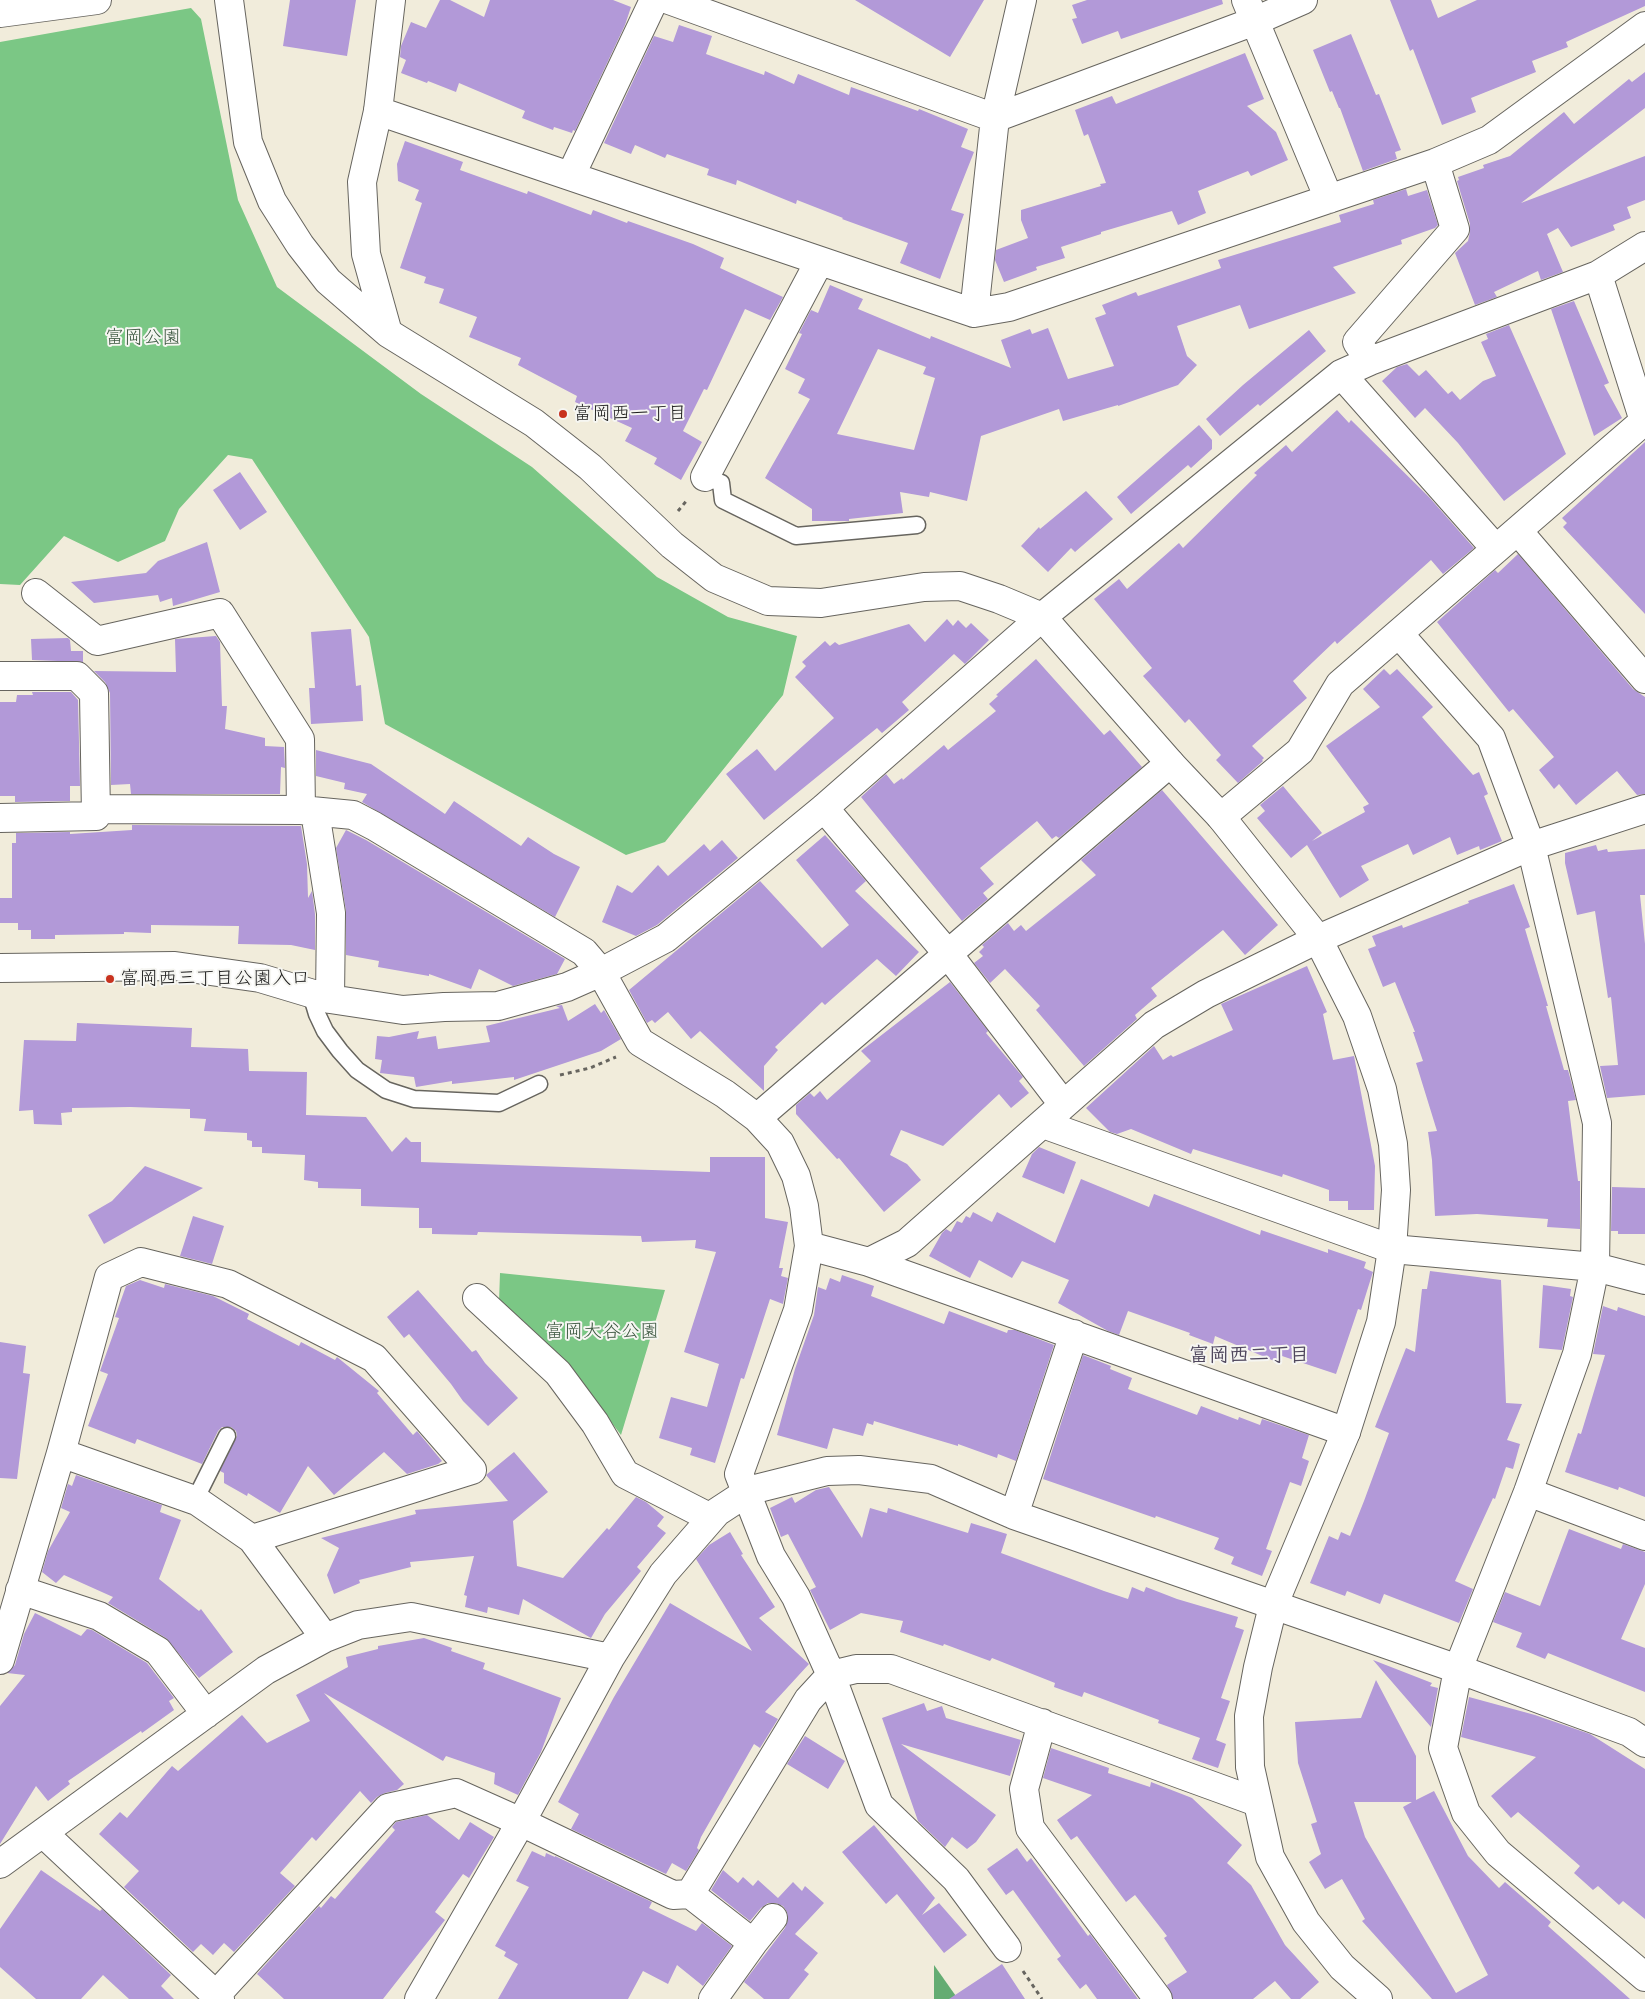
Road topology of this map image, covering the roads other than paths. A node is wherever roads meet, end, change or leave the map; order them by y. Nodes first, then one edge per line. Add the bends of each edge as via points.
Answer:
1 (97, 0) edge
2 (229, 0) edge
3 (391, 0) edge
4 (654, 0) edge
5 (669, 0) edge
6 (1022, 0) edge
7 (1303, 0) edge
8 (65, 2) edge
9 (1250, 10) edge
10 (0, 13) edge
11 (1645, 26) edge
12 (378, 111) junction
13 (995, 118) junction
14 (1435, 163) junction
15 (571, 175) junction
16 (1329, 199) junction
17 (1645, 246) edge
18 (819, 262) junction
19 (1598, 276) junction
20 (974, 313) junction
21 (388, 333) junction
22 (1370, 361) junction
23 (1341, 374) junction
24 (1645, 421) edge
25 (705, 477) joint
26 (917, 525) dead end
27 (1518, 531) junction
28 (1495, 548) junction
29 (36, 593) dead end
30 (1042, 618) junction
31 (1399, 634) junction
32 (0, 676) edge
33 (1645, 679) edge
34 (1170, 762) junction
35 (824, 808) junction
36 (96, 809) junction
37 (1645, 809) edge
38 (308, 811) junction
39 (1221, 817) junction
40 (0, 818) edge
41 (1531, 846) junction
42 (1318, 939) junction
43 (948, 954) junction
44 (0, 971) edge
45 (602, 972) junction
46 (320, 997) junction
47 (539, 1084) dead end
48 (1063, 1104) junction
49 (757, 1118) junction
50 (1043, 1124) junction
51 (809, 1246) junction
52 (1392, 1248) junction
53 (869, 1262) junction
54 (1596, 1267) junction
55 (1645, 1280) edge
56 (477, 1298) dead end
57 (1074, 1334) junction
58 (1346, 1432) junction
59 (227, 1436) dead end
60 (60, 1454) junction
61 (1528, 1492) junction
62 (746, 1493) junction
63 (195, 1500) junction
64 (1014, 1515) junction
65 (711, 1518) junction
66 (1645, 1536) edge
67 (252, 1539) junction
68 (11, 1605) edge
69 (1273, 1606) junction
70 (326, 1638) junction
71 (610, 1658) junction
72 (0, 1660) edge
73 (1458, 1669) junction
74 (831, 1675) junction
75 (206, 1714) junction
76 (1042, 1723) junction
77 (1645, 1744) edge
78 (1257, 1802) junction
79 (521, 1822) junction
80 (43, 1833) junction
81 (0, 1864) edge
82 (690, 1894) junction
83 (773, 1918) dead end
84 (753, 1943) junction
85 (1007, 1948) dead end
86 (1645, 1977) edge
87 (218, 1997) edge
88 (419, 1999) edge
89 (712, 1999) edge
90 (1158, 1999) edge
91 (1378, 1999) edge

1 - 8 street
2 - 21 street via 248,142 272,201 328,281
3 - 12 street
4 - 15 street
5 - 13 street
6 - 13 street
7 - 9 street
8 - 10 street
9 - 13 street
9 - 16 street
11 - 14 street via 1489,140
12 - 15 street
12 - 21 street via 362,182 366,254
13 - 20 street
14 - 16 street
14 - 22 street via 1455,229 1357,342
15 - 18 street
16 - 20 street via 1009,307
17 - 19 street
18 - 20 street
18 - 25 street
19 - 22 street
19 - 24 street
21 - 30 street via 534,423 590,467 660,534 714,578 768,600 821,603 924,587 960,586
22 - 23 street
23 - 28 street
23 - 30 street
24 - 27 street
25 - 26 lane via 721,483 723,500 796,536
27 - 28 street
27 - 33 street
28 - 31 street
29 - 38 street via 97,641 220,613 300,739
30 - 34 street
30 - 35 street
31 - 39 street via 1340,684 1300,751
31 - 41 street via 1491,738
32 - 36 street via 76,676 94,693
34 - 39 street
34 - 43 street
35 - 43 street
35 - 45 street via 666,938
36 - 38 street
36 - 40 street via 96,816
37 - 41 street
38 - 45 street via 353,816 374,826 584,952
38 - 46 street via 331,914
39 - 42 street
41 - 42 street
41 - 54 street via 1597,1123
42 - 48 street via 1206,994 1154,1025
42 - 52 street via 1357,1016 1382,1089 1394,1153 1396,1190
43 - 48 street
43 - 49 street
44 - 46 street via 175,966 260,978
45 - 46 street via 566,988 498,1006 403,1010
45 - 49 street via 628,1050 725,1094
46 - 47 lane via 317,1014 325,1031 357,1070 386,1090 414,1099 499,1103
48 - 50 street
49 - 51 street via 780,1143 796,1176
50 - 52 street
50 - 53 street via 907,1243
51 - 53 street
51 - 62 street via 798,1310 740,1474
52 - 54 street
52 - 58 street via 1381,1322
53 - 57 street
54 - 55 street
54 - 61 street via 1577,1354
56 - 65 street via 558,1373 595,1423 624,1474
57 - 58 street
57 - 64 street
58 - 69 street
59 - 63 lane
60 - 63 street
60 - 67 street via 109,1277 141,1262 228,1284 374,1358 472,1470
60 - 68 street
61 - 66 street
61 - 73 street
62 - 64 street via 828,1471 859,1470 931,1479
62 - 65 street
62 - 74 street via 772,1556 796,1597
63 - 67 street
64 - 69 street
65 - 71 street via 663,1574
67 - 70 street
68 - 72 street
68 - 75 street via 99,1616 158,1651
69 - 73 street
69 - 78 street via 1248,1716 1250,1767
70 - 71 street via 358,1625 411,1617
70 - 75 street via 266,1670
71 - 79 street
73 - 77 street via 1629,1732
73 - 86 street via 1443,1748 1466,1813 1498,1853
74 - 76 street via 856,1669 891,1669
74 - 82 street via 808,1700
74 - 85 street via 879,1805 956,1878
75 - 80 street
76 - 78 street
76 - 90 street via 1024,1789 1030,1828
78 - 91 street via 1270,1857 1306,1922 1342,1967
79 - 82 street via 673,1895
79 - 87 street via 456,1793 388,1808
79 - 88 street
80 - 81 street
80 - 87 street
82 - 84 street
83 - 84 street
84 - 89 street

